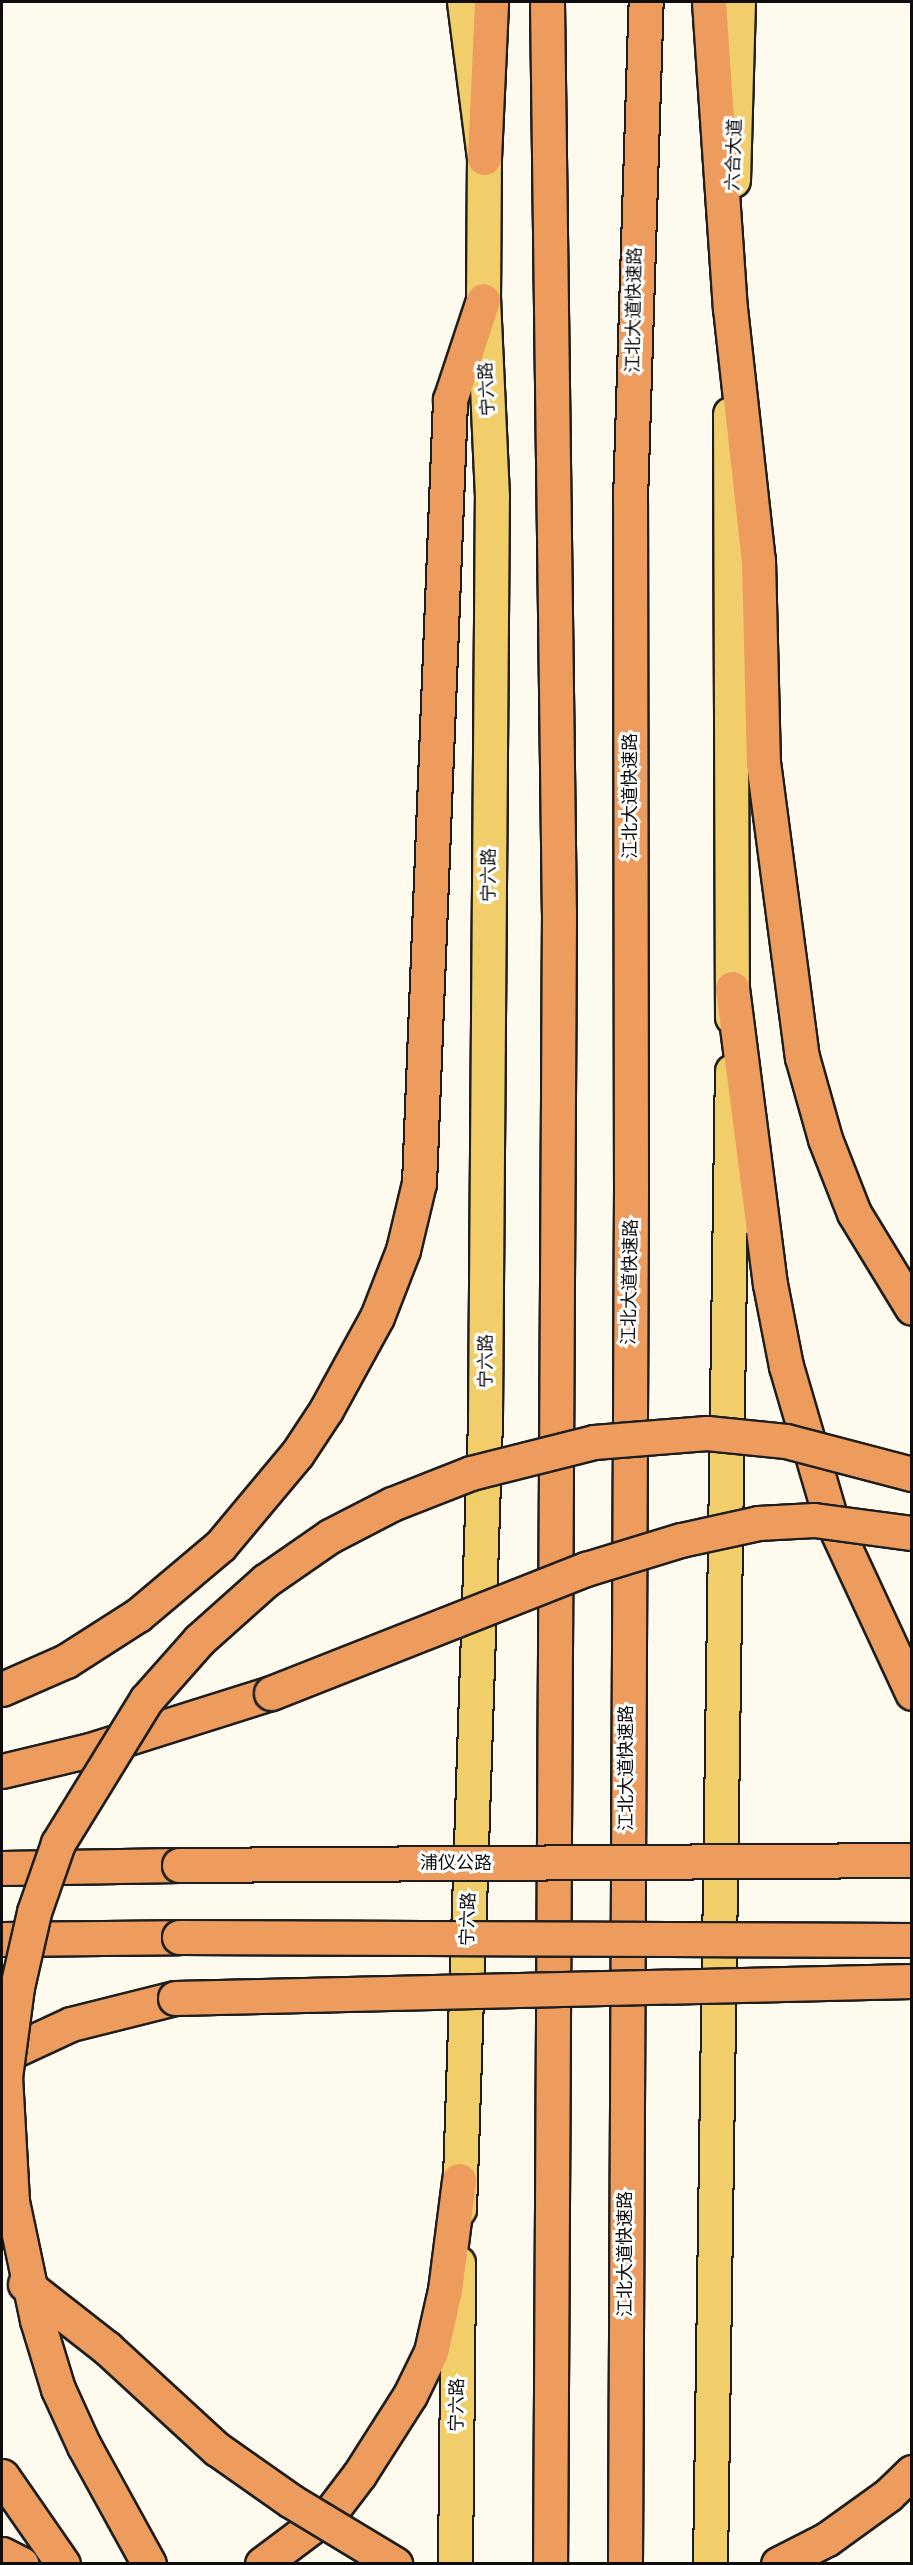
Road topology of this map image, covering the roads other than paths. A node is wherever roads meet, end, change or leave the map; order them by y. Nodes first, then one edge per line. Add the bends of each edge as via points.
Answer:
1 (464, 2) edge
2 (491, 2) edge
3 (547, 2) edge
4 (646, 2) edge
5 (709, 2) edge
6 (738, 2) edge
7 (484, 158) junction
8 (483, 300) junction
9 (730, 308) junction
10 (732, 988) junction
11 (912, 1308) edge
12 (912, 1474) edge
13 (912, 1533) edge
14 (2, 1689) edge
15 (912, 1693) edge
16 (2, 1771) edge
17 (912, 1860) edge
18 (2, 1868) edge
19 (2, 1939) edge
20 (912, 1940) edge
21 (912, 1981) edge
22 (2, 2056) edge
23 (459, 2180) junction
24 (2, 2266) edge
25 (912, 2472) edge
26 (2, 2476) edge
27 (2, 2554) edge
28 (22, 2564) edge
29 (63, 2564) edge
30 (149, 2564) edge
31 (262, 2564) edge
32 (395, 2564) edge
33 (455, 2564) edge
34 (550, 2564) edge
35 (624, 2564) edge
36 (710, 2564) edge
37 (778, 2564) edge

1 - 7 main road
2 - 7 highway
3 - 34 highway via 559,913
4 - 35 highway, 江北大道快速路 via 630,500 631,1190
5 - 9 highway
6 - 9 main road, 六合大道
7 - 8 main road, 宁六路
8 - 14 highway via 450,400 419,1183 402,1250 377,1317 326,1410 297,1454 220,1546 138,1615 66,1661
8 - 23 main road, 宁六路 via 492,497 485,1419
9 - 10 main road
9 - 11 highway via 758,560 763,762 802,1057 825,1139 854,1214
10 - 15 highway via 770,1284 786,1366 830,1516
10 - 36 main road via 732,1276
12 - 30 highway, bridge via 786,1441 707,1433 594,1442 481,1470 392,1504 330,1536 199,1640 146,1700 58,1843 34,1912 16,1988 5,2077 12,2201 37,2320 62,2399
13 - 16 highway, bridge via 814,1520 758,1523 681,1540 586,1569 272,1693 90,1750
17 - 18 highway, 浦仪公路, bridge
19 - 20 highway, bridge
21 - 22 highway, bridge via 175,1998 71,2024
23 - 31 highway via 438,2321 430,2352 410,2395 330,2513
23 - 33 main road, 宁六路
24 - 32 highway, bridge via 107,2348 217,2449 291,2501
25 - 37 highway via 888,2495 827,2539
26 - 29 highway
27 - 28 highway

